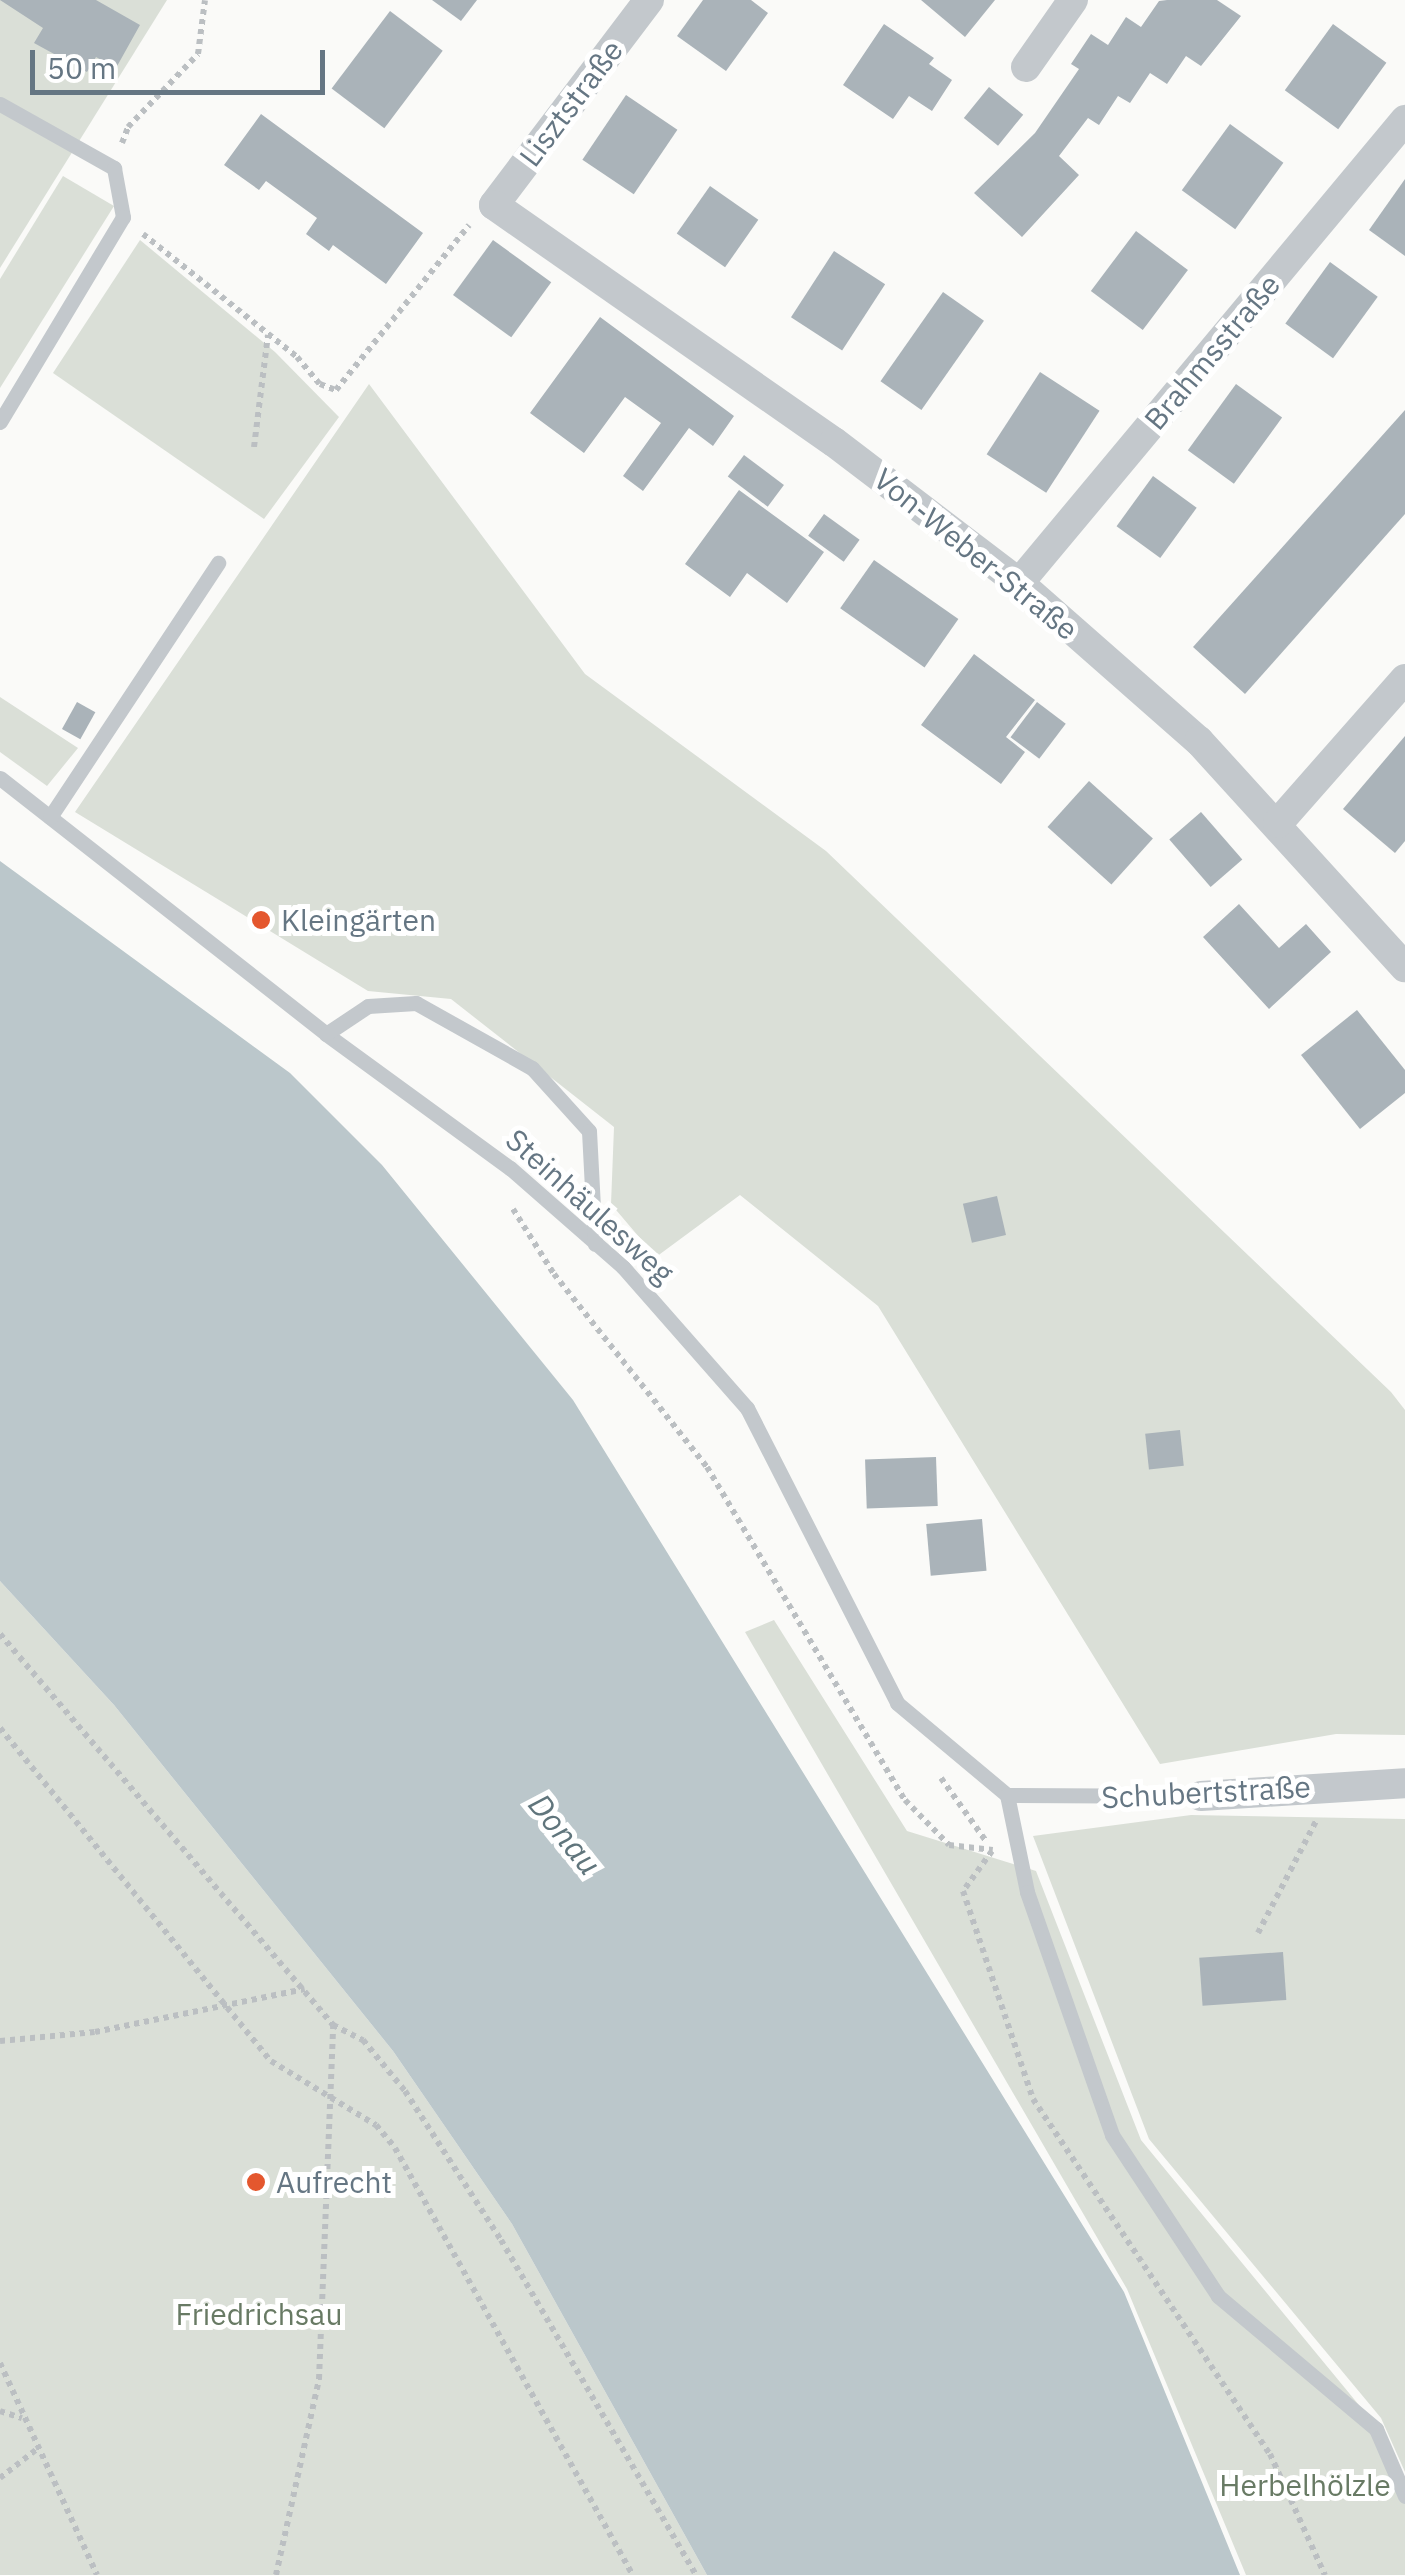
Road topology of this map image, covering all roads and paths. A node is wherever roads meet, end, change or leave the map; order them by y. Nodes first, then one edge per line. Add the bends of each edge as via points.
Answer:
1 (206, 0) edge
2 (649, 0) edge
3 (1073, 0) edge
4 (1026, 67) dead end
5 (0, 104) edge
6 (1405, 120) edge
7 (114, 168) junction
8 (494, 205) junction
9 (123, 217) junction
10 (268, 334) junction
11 (0, 422) edge
12 (254, 447) dead end
13 (218, 563) dead end
14 (1019, 583) junction
15 (1405, 679) edge
16 (0, 778) edge
17 (50, 818) junction
18 (1278, 824) junction
19 (1405, 967) edge
20 (326, 1034) junction
21 (510, 1168) junction
22 (594, 1244) junction
23 (0, 1634) edge
24 (0, 1728) edge
25 (1405, 1783) edge
26 (1336, 1785) junction
27 (1007, 1796) junction
28 (1201, 1796) joint
29 (993, 1850) dead end
30 (1258, 1933) dead end
31 (306, 1989) junction
32 (229, 2007) junction
33 (333, 2025) junction
34 (0, 2042) edge
35 (332, 2098) junction
36 (0, 2364) edge
37 (0, 2411) edge
38 (23, 2418) junction
39 (38, 2448) junction
40 (0, 2478) edge
41 (1405, 2496) edge
42 (97, 2575) edge
43 (276, 2575) edge
44 (633, 2575) edge
45 (696, 2575) edge

1 - 7 path via 198,54 128,126
2 - 8 street, Lisztstraße
3 - 4 street
5 - 7 lane
6 - 14 street, Brahmsstraße
7 - 9 lane
8 - 10 path via 453,238 336,390 320,384
8 - 14 street, Von-Weber-Straße via 834,442
9 - 10 path
9 - 11 lane
10 - 12 path
13 - 17 lane
14 - 18 street, Von-Weber-Straße via 1200,741
15 - 18 street
16 - 17 lane, Steinhäulesweg
17 - 20 lane, Steinhäulesweg
18 - 19 street, Von-Weber-Straße
20 - 21 lane, Steinhäulesweg
20 - 22 lane via 368,1006 416,1003 532,1068 589,1131
21 - 22 lane, Steinhäulesweg
21 - 29 path via 502,1192 554,1274 707,1467 905,1800 949,1845
22 - 27 lane, Steinhäulesweg via 668,1313 748,1408 896,1704
23 - 31 path
24 - 32 path
25 - 26 street, Schubertstraße
26 - 28 street, Schubertstraße
26 - 30 path
27 - 28 lane, Schubertstraße
27 - 41 lane via 1027,1892 1112,2135 1218,2296 1376,2430
31 - 32 path
31 - 33 path
32 - 34 path
32 - 35 path via 271,2061
33 - 35 path
33 - 45 path via 364,2040 405,2090 501,2240
35 - 43 path via 319,2379
35 - 44 path via 376,2125 395,2148
36 - 38 path
37 - 38 path
38 - 39 path
39 - 40 path
39 - 42 path

